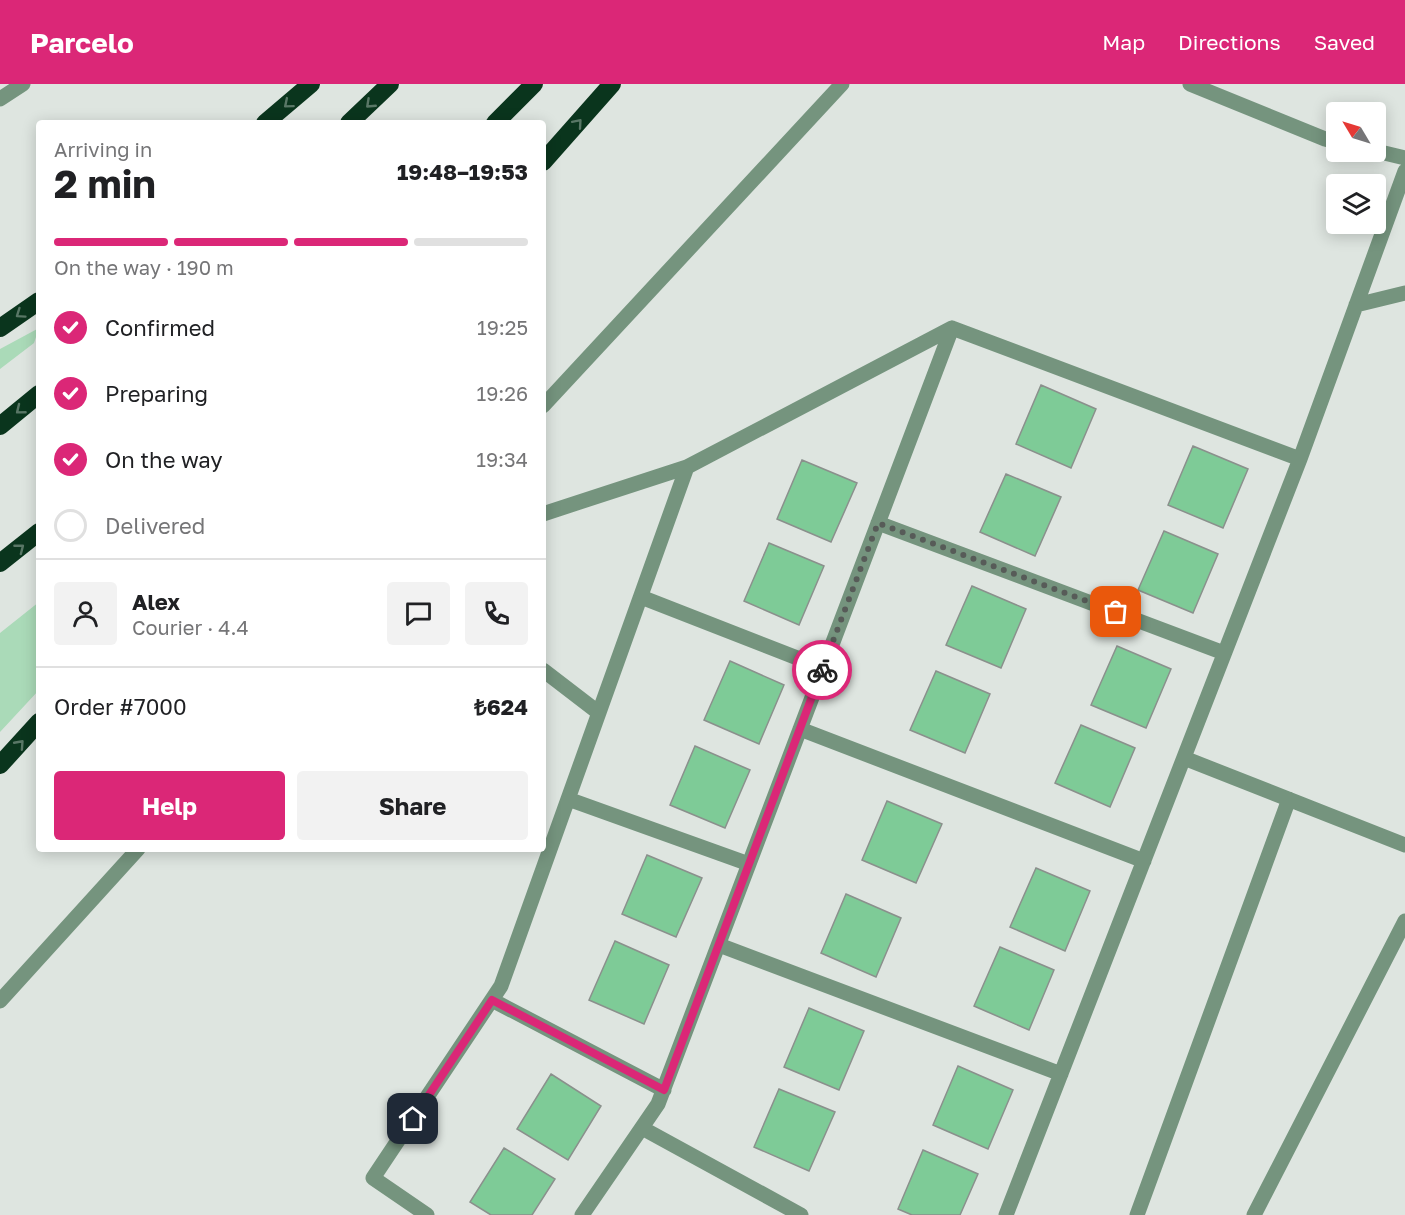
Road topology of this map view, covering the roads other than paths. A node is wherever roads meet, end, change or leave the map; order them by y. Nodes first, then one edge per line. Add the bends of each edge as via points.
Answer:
1 (23, 84) edge
2 (311, 84) edge
3 (390, 84) edge
4 (534, 84) edge
5 (612, 84) edge
6 (842, 84) edge
7 (1190, 84) edge
8 (0, 99) edge
9 (269, 120) edge
10 (352, 120) edge
11 (498, 120) edge
12 (1326, 140) edge
13 (1386, 153) edge
14 (1405, 158) edge
15 (546, 159) edge
16 (1405, 171) edge
17 (1405, 293) edge
18 (36, 303) edge
19 (1356, 305) junction
20 (0, 328) edge
21 (952, 328) junction
22 (36, 396) edge
23 (546, 403) edge
24 (0, 426) edge
25 (1300, 459) junction
26 (687, 467) junction
27 (546, 513) edge
28 (878, 523) junction
29 (36, 534) edge
30 (0, 563) edge
31 (641, 597) junction
32 (1224, 653) junction
33 (823, 668) junction
34 (546, 672) edge
35 (599, 713) junction
36 (36, 726) edge
37 (800, 729) junction
38 (1184, 758) junction
39 (0, 765) edge
40 (1289, 799) junction
41 (568, 800) junction
42 (1405, 845) edge
43 (135, 852) edge
44 (1144, 861) junction
45 (749, 864) junction
46 (1405, 921) edge
47 (719, 945) junction
48 (492, 1000) junction
49 (0, 1001) edge
50 (1060, 1074) junction
51 (664, 1090) junction
52 (642, 1128) junction
53 (427, 1215) edge
54 (582, 1215) edge
55 (801, 1215) edge
56 (1006, 1215) edge
57 (1137, 1215) edge
58 (1254, 1215) edge

1 - 8 street
2 -> 9 highway
3 -> 10 highway
4 - 11 highway
15 -> 5 highway
6 - 23 street
7 - 12 street
13 - 14 street
16 - 19 street
17 - 19 street
18 -> 20 highway
19 - 25 street
21 - 25 street
21 - 26 street
21 - 28 street
22 -> 24 highway
25 - 32 street
26 - 27 street
26 - 31 street
28 - 32 street
28 - 33 street
30 -> 29 highway
31 - 33 street
31 - 35 street
32 - 38 street
33 - 37 street
34 - 35 street
35 - 41 street
39 -> 36 highway
37 - 44 street
37 - 45 street
38 - 40 street
38 - 44 street
40 - 42 street
40 - 57 street
41 - 45 street
41 - 48 street via 501,986
43 - 49 street
44 - 50 street
45 - 47 street
46 - 58 street
47 - 50 street
47 - 51 street
48 - 51 street
48 - 53 street via 374,1178
50 - 56 street
51 - 52 street
52 - 54 street
52 - 55 street

